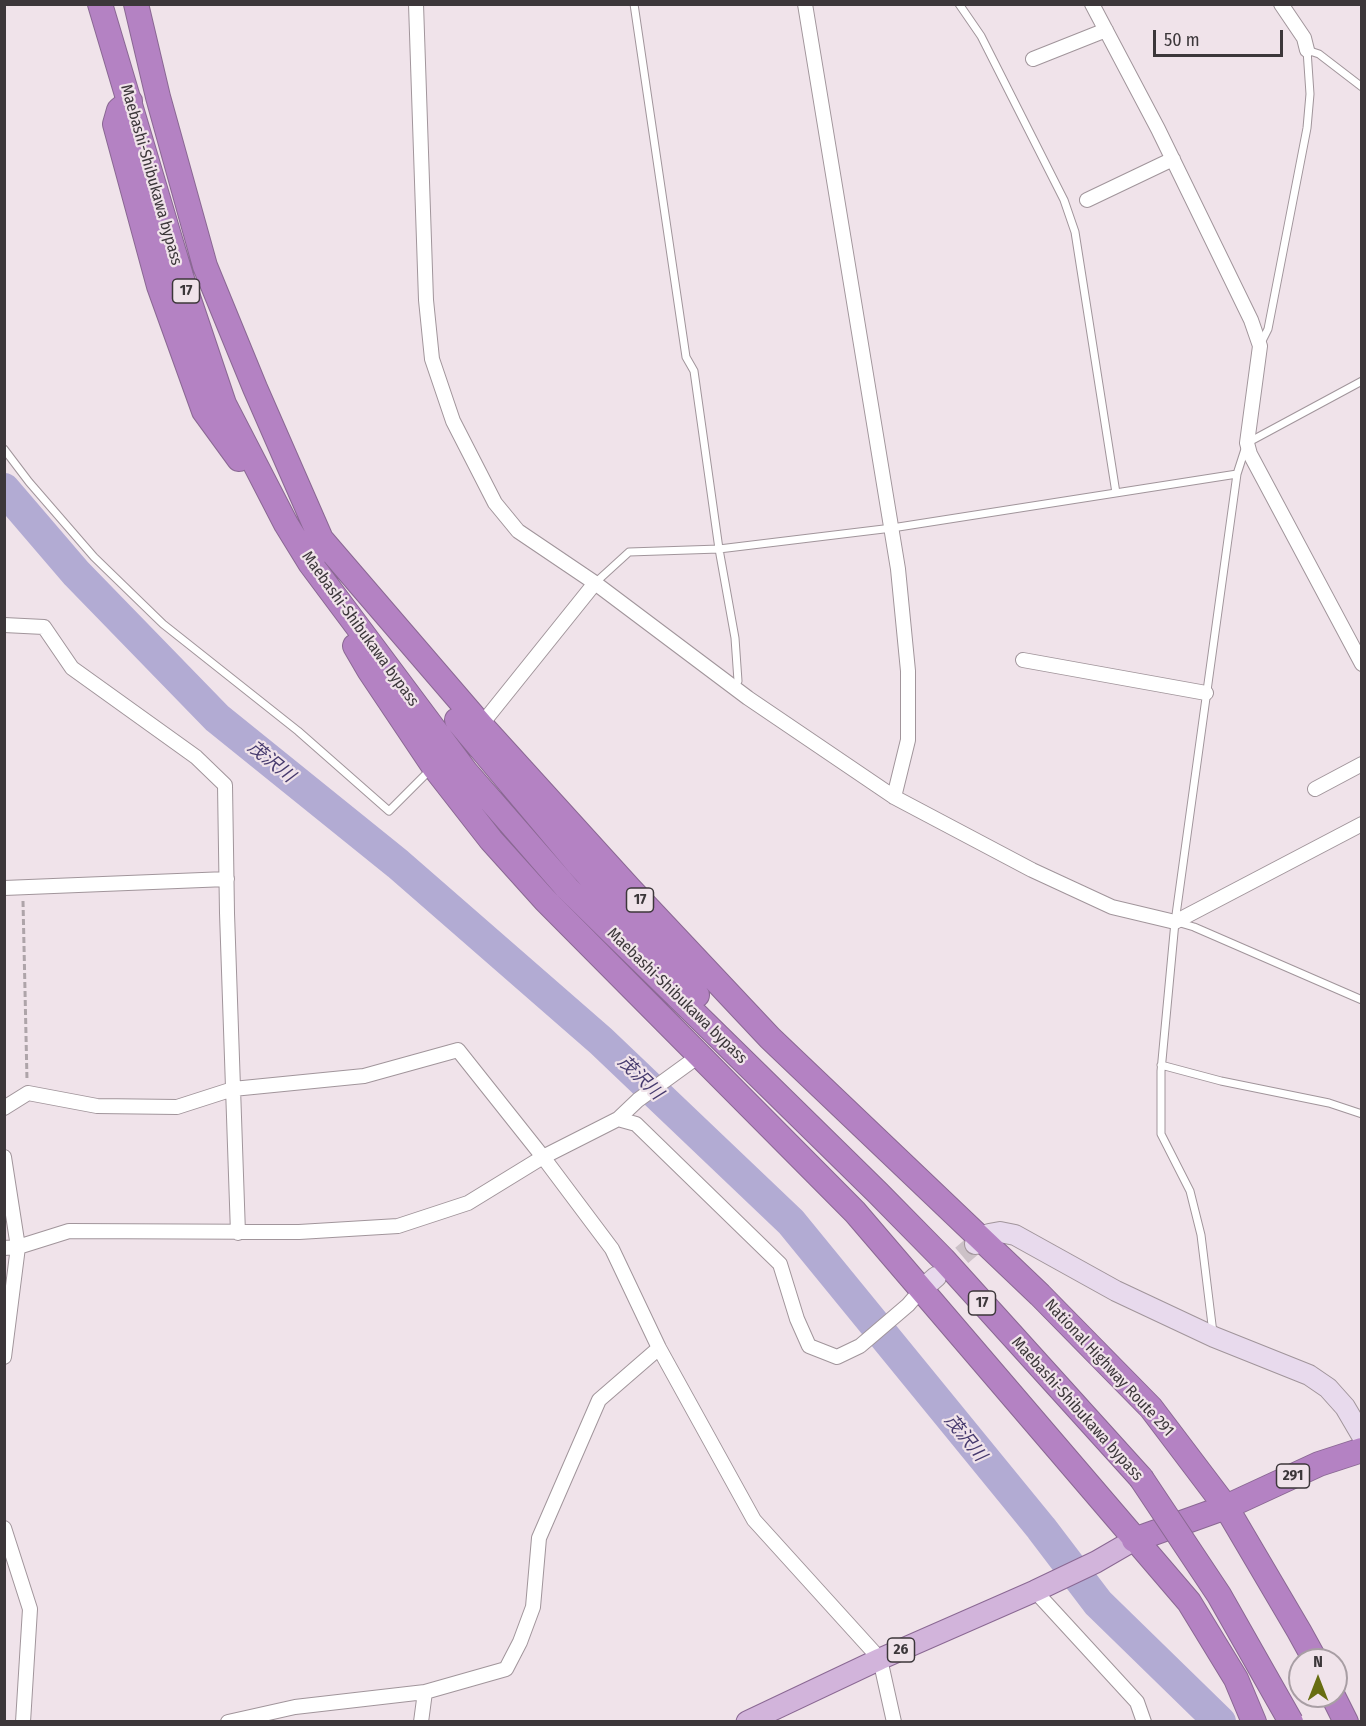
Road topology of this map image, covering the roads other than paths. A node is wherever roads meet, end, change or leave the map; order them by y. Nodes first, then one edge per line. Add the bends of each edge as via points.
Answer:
1 (100, 4) edge
2 (136, 4) edge
3 (416, 4) edge
4 (634, 4) edge
5 (805, 4) edge
6 (959, 4) edge
7 (1092, 4) edge
8 (1281, 4) edge
9 (1106, 30) junction
10 (1307, 51) junction
11 (1034, 59) dead end
12 (1362, 87) edge
13 (1173, 159) junction
14 (1087, 200) dead end
15 (1260, 346) junction
16 (1362, 381) edge
17 (1247, 443) junction
18 (4, 449) edge
19 (1237, 474) junction
20 (1116, 493) junction
21 (892, 528) junction
22 (321, 539) junction
23 (719, 549) junction
24 (310, 563) junction
25 (595, 583) junction
26 (4, 625) edge
27 (1023, 660) dead end
28 (1362, 664) edge
29 (734, 688) junction
30 (1206, 693) junction
31 (481, 724) junction
32 (1362, 764) edge
33 (434, 766) junction
34 (1315, 789) dead end
35 (894, 797) junction
36 (1362, 824) edge
37 (227, 879) junction
38 (4, 888) edge
39 (1175, 922) junction
40 (1362, 1000) edge
41 (700, 1055) junction
42 (1161, 1065) junction
43 (233, 1089) junction
44 (4, 1108) edge
45 (1362, 1114) edge
46 (618, 1119) junction
47 (816, 1133) junction
48 (4, 1157) edge
49 (543, 1157) junction
50 (238, 1233) junction
51 (978, 1241) junction
52 (11, 1248) edge
53 (922, 1290) junction
54 (1214, 1337) junction
55 (659, 1348) junction
56 (4, 1357) edge
57 (1362, 1436) edge
58 (1362, 1450) edge
59 (1226, 1507) junction
60 (4, 1528) edge
61 (1134, 1540) junction
62 (1035, 1591) junction
63 (1308, 1648) edge
64 (880, 1659) junction
65 (425, 1692) junction
66 (1339, 1708) edge
67 (23, 1722) edge
68 (228, 1722) edge
69 (421, 1722) edge
70 (747, 1722) edge
71 (894, 1722) edge
72 (1144, 1722) edge
73 (1254, 1722) edge
74 (1291, 1722) edge
75 (1346, 1722) edge

1 - 24 highway, Maebashi-Shibukawa bypass / 17 via 181,276 224,404
2 - 22 highway, Maebashi-Shibukawa bypass / 17 via 205,266
3 - 25 street via 426,300 432,359 453,421 495,503 518,531
4 - 23 lane via 686,357 694,371
5 - 21 street
6 - 20 lane via 986,46 1064,200 1075,232
7 - 9 street
8 - 10 street via 1304,38
9 - 11 street
9 - 13 street
10 - 12 lane via 1319,54
10 - 15 lane via 1307,128 1268,329
13 - 14 street
13 - 15 street
15 - 17 street
16 - 17 lane
17 - 19 lane
17 - 28 street
18 - 33 lane via 94,556 163,624 298,731 389,811
19 - 20 lane
19 - 30 lane
20 - 21 lane
21 - 23 lane
21 - 35 street via 908,671 908,740
22 - 31 highway, 17
22 - 47 highway, Maebashi-Shibukawa bypass / 17 via 486,756
23 - 25 lane via 629,552
23 - 29 lane via 735,639 738,681
24 - 33 highway, 17 via 369,670
24 - 47 highway, Maebashi-Shibukawa bypass / 17 via 466,772 567,888
25 - 29 street
25 - 31 street
26 - 37 street via 44,627 72,668 196,757 225,785
27 - 30 street
29 - 35 street
30 - 39 lane
31 - 51 highway, 17 via 770,1038
32 - 34 street
33 - 41 highway, 17 via 490,840 545,900
35 - 39 street via 1032,870 1112,907
36 - 39 street
37 - 38 street
37 - 43 street
39 - 40 lane
39 - 42 lane
41 - 46 street
41 - 53 highway, 17 via 855,1212
42 - 45 lane
42 - 54 lane via 1161,1134 1190,1191 1201,1235
43 - 44 street via 177,1107 97,1106 28,1093
43 - 49 street via 364,1076 458,1050
43 - 50 street
46 - 49 street
46 - 53 street via 636,1124 780,1264 809,1346 837,1356 860,1346
47 - 74 highway, Maebashi-Shibukawa bypass / 17, bridge via 943,1260 1141,1478 1219,1595
48 - 52 street
49 - 50 street via 468,1203 398,1226
49 - 55 street via 612,1249
50 - 52 street via 69,1231
51 - 54 street via 1000,1232 1015,1235 1116,1291
51 - 59 highway, National Highway Route 291 / 17 via 1040,1295 1151,1408
52 - 56 street
53 - 61 highway, 17
54 - 57 street via 1309,1375 1345,1407
55 - 64 street via 754,1520
55 - 65 street via 599,1400 539,1538 533,1607 506,1669
58 - 59 highway, 291 via 1319,1464
59 - 61 highway, 291
59 - 63 highway, 17
60 - 67 street via 30,1609
61 - 62 main road, 26
61 - 73 highway, 17 via 1189,1602 1236,1679
62 - 64 main road, 26
62 - 72 street via 1137,1702
64 - 70 main road, 26
64 - 71 street
65 - 68 street via 295,1707
65 - 69 street
66 - 75 highway

